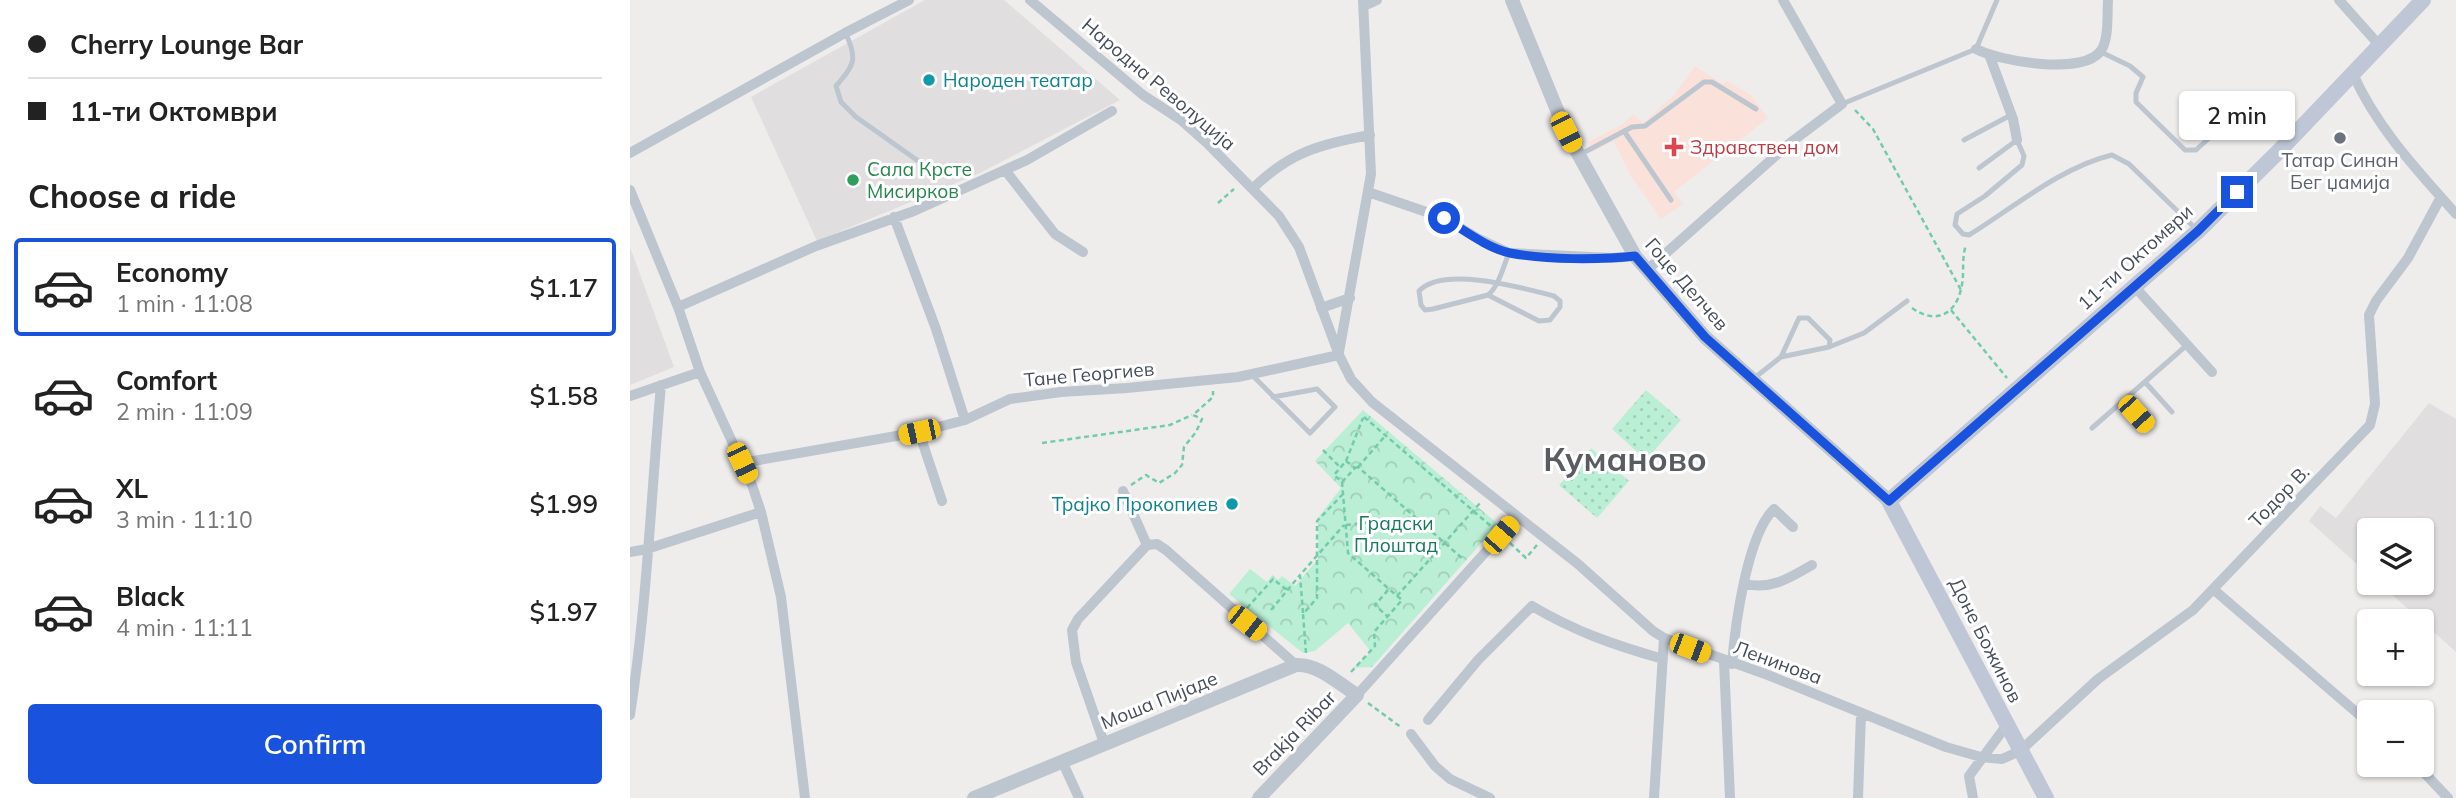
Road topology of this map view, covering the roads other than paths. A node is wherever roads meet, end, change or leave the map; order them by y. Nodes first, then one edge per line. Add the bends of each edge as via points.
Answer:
1 (909, 0) edge
2 (1030, 0) edge
3 (1377, 0) edge
4 (1512, 0) edge
5 (1783, 0) edge
6 (1997, 0) edge
7 (2108, 0) edge
8 (2339, 0) edge
9 (2423, 0) edge
10 (1364, 3) edge
11 (845, 33) junction
12 (2380, 46) junction
13 (1976, 49) junction
14 (2101, 52) junction
15 (1990, 57) junction
16 (2353, 75) junction
17 (1842, 104) junction
18 (1756, 109) dead end
19 (1112, 111) dead end
20 (2011, 115) junction
21 (2233, 116) dead end
22 (1624, 131) junction
23 (1370, 135) junction
24 (2017, 140) junction
25 (1964, 141) dead end
26 (630, 153) edge
27 (1578, 155) junction
28 (1979, 168) dead end
29 (931, 170) dead end
30 (1005, 170) junction
31 (1253, 188) junction
32 (630, 190) edge
33 (1368, 192) junction
34 (2441, 197) junction
35 (1671, 200) dead end
36 (2456, 214) edge
37 (894, 217) junction
38 (2198, 231) junction
39 (1083, 252) dead end
40 (1508, 253) junction
41 (1635, 256) junction
42 (1647, 270) junction
43 (1497, 281) junction
44 (2134, 286) junction
45 (1488, 295) junction
46 (1350, 298) junction
47 (1907, 300) road end
48 (678, 307) junction
49 (1321, 308) junction
50 (2188, 345) junction
51 (1829, 347) junction
52 (1339, 355) junction
53 (1781, 357) junction
54 (699, 372) junction
55 (2212, 372) dead end
56 (1252, 375) junction
57 (1753, 379) junction
58 (2145, 382) junction
59 (661, 385) junction
60 (630, 397) edge
61 (1273, 397) junction
62 (2124, 401) junction
63 (2172, 412) dead end
64 (965, 420) junction
65 (2092, 428) dead end
66 (2149, 428) dead end
67 (919, 432) junction
68 (742, 463) junction
69 (1123, 491) road end
70 (942, 501) dead end
71 (1889, 501) junction
72 (761, 512) junction
73 (1517, 517) junction
74 (1793, 527) dead end
75 (1147, 545) junction
76 (647, 549) junction
77 (630, 552) edge
78 (1812, 565) dead end
79 (1745, 584) junction
80 (2213, 589) junction
81 (1664, 638) junction
82 (1663, 659) junction
83 (1728, 662) junction
84 (1303, 666) junction
85 (1357, 695) junction
86 (1861, 713) junction
87 (2357, 713) edge
88 (630, 715) edge
89 (1428, 720) dead end
90 (2006, 726) junction
91 (1410, 734) road end
92 (1104, 743) junction
93 (2020, 751) junction
94 (1981, 758) junction
95 (1062, 761) junction
96 (2428, 777) edge
97 (805, 798) edge
98 (974, 798) edge
99 (1079, 798) edge
100 (1260, 798) edge
101 (1490, 798) edge
102 (1654, 798) edge
103 (1730, 798) edge
104 (1858, 798) edge
105 (1973, 798) edge
106 (2046, 798) edge
107 (2448, 798) edge

1 - 11 street
2 - 31 street, Народна Револуција via 1143,95 1181,120
3 - 10 street
4 - 27 street, Гоце Делчев
5 - 17 street
6 - 13 lane
7 - 14 street
8 - 12 street
9 - 12 main road, 11-ти Октомври
10 - 23 street
11 - 26 street
11 - 29 lane via 854,59 853,67 836,86 841,102
12 - 16 main road, 11-ти Октомври
13 - 15 street
13 - 17 lane
14 - 15 street via 2073,64
14 - 21 lane via 2143,77 2136,102 2185,150 2196,150
15 - 20 street
16 - 34 street via 2365,102
16 - 38 main road, 11-ти Октомври
17 - 42 street via 1790,143
18 - 22 lane via 1712,82 1704,82 1654,121
19 - 30 street
20 - 24 street
20 - 25 lane
22 - 27 lane
22 - 35 lane
23 - 31 street via 1298,154
23 - 33 street
24 - 28 lane
24 - 38 lane via 2024,156 2022,165 1957,214 1955,225 1963,234 1969,235 2090,161 2112,155 2129,164
27 - 41 street, Гоце Делчев
30 - 37 street
30 - 39 street via 1055,234
31 - 49 street, Народна Револуција via 1299,247
32 - 48 street
33 - 40 street via 1444,218
33 - 46 street
34 - 36 street
34 - 80 street, Тодор В. via 2408,258 2369,315 2375,404 2371,425
37 - 48 street
37 - 64 street
38 - 44 main road, 11-ти Октомври
40 - 41 street
40 - 43 lane
41 - 42 street, Гоце Делчев
42 - 57 street, Гоце Делчев via 1705,337
43 - 45 lane
43 - 45 lane via 1554,296 1560,307 1550,320 1539,321
43 - 45 lane via 1440,279 1419,291 1424,310
44 - 50 street
44 - 71 main road, 11-ти Октомври
46 - 49 street
46 - 52 street
47 - 51 lane via 1864,333
48 - 54 street
49 - 52 street, Народна Револуција
50 - 55 street
50 - 58 lane
51 - 53 lane
51 - 53 lane via 1830,340 1808,318 1799,318
52 - 56 street, Тане Георгиев
52 - 73 street, Народна Револуција via 1351,379 1372,402
53 - 57 lane
54 - 59 street
54 - 68 street
56 - 61 lane
56 - 64 street, Тане Георгиев via 1010,399
57 - 71 street, Гоце Делчев
58 - 62 lane
58 - 63 lane
59 - 60 street
59 - 76 street
61 - 61 lane via 1310,433 1335,407 1317,389
62 - 65 lane
62 - 66 lane
64 - 67 street, Тане Георгиев
67 - 68 street, Тане Георгиев
67 - 70 street
68 - 72 street
69 - 75 street
71 - 90 main road, Доне Божинов
72 - 76 street
72 - 97 street via 781,597
73 - 81 street, Ленинова
73 - 85 street
74 - 79 street via 1774,509 1766,517 1755,539
75 - 84 street via 1157,544 1166,550
75 - 92 street via 1072,630 1076,662
76 - 77 street
76 - 88 street
78 - 79 street via 1775,584
79 - 83 street
80 - 87 street
80 - 93 street, Тодор В. via 2193,610 2098,679
81 - 82 street
81 - 83 street, Ленинова
82 - 89 street via 1596,639 1532,606
82 - 102 street
83 - 86 street, Ленинова
83 - 103 street
84 - 85 street
84 - 92 street, Моша Пијаде
85 - 100 street, Brakja Ribar
86 - 94 street, Ленинова
86 - 104 street
90 - 93 main road, Доне Божинов
90 - 94 street
91 - 101 street via 1450,779
92 - 95 street, Моша Пијаде
93 - 94 street, Ленинова via 2002,759
93 - 106 main road, Доне Божинов
94 - 105 street via 1969,776
95 - 98 street, Моша Пијаде
95 - 99 street
96 - 107 street

